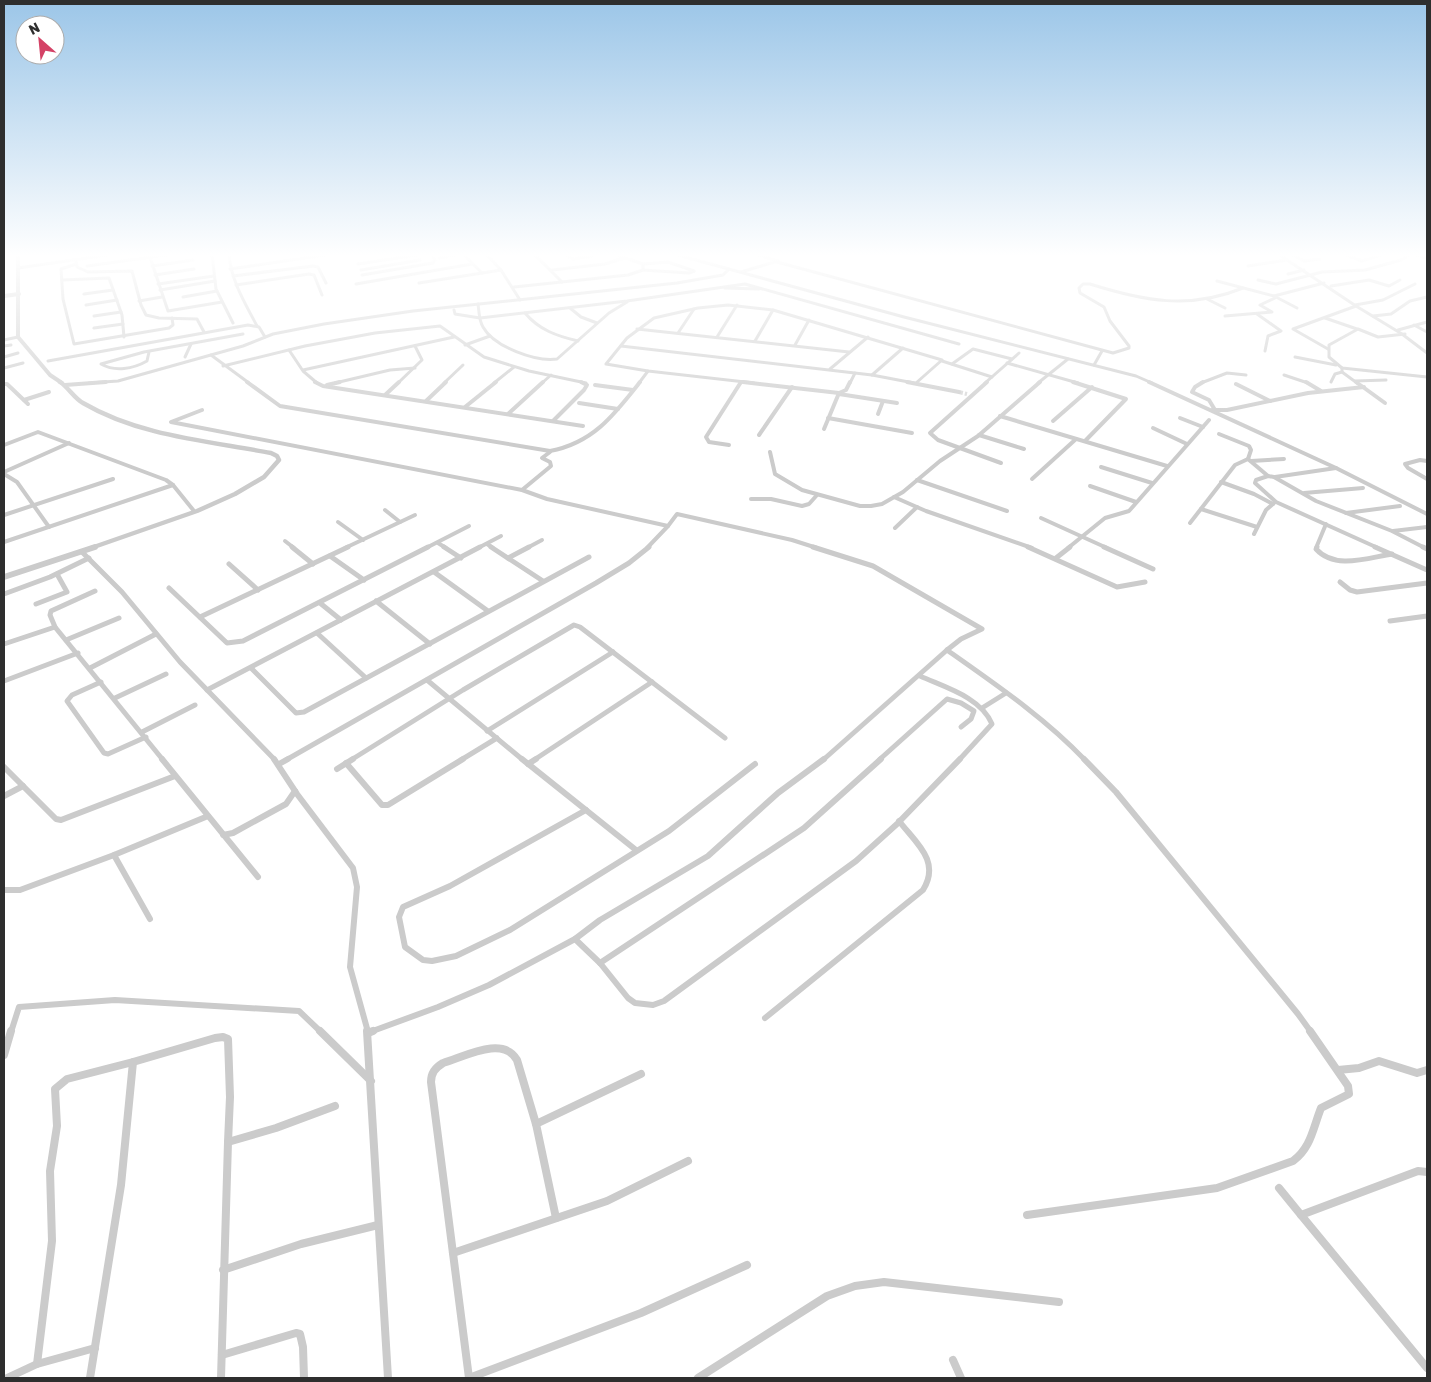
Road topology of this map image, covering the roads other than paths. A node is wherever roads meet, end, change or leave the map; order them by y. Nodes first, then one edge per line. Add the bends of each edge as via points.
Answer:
1 (18, 318) edge
2 (68, 318) edge
3 (122, 318) edge
4 (172, 318) edge
5 (194, 318) edge
6 (231, 318) edge
7 (253, 318) edge
8 (362, 318) edge
9 (480, 318) edge
10 (529, 318) edge
11 (585, 318) edge
12 (603, 318) edge
13 (653, 318) edge
14 (688, 318) edge
15 (728, 318) edge
16 (768, 318) edge
17 (804, 318) edge
18 (868, 318) edge
19 (915, 318) edge
20 (983, 318) edge
21 (1109, 318) edge
22 (1263, 318) edge
23 (1323, 318) edge
24 (1326, 318) edge
25 (1377, 318) edge
26 (809, 320) junction
27 (1427, 322) edge
28 (233, 323) dead end
29 (597, 323) junction
30 (123, 324) junction
31 (1413, 325) junction
32 (257, 326) junction
33 (94, 328) dead end
34 (637, 329) junction
35 (1358, 329) junction
36 (1398, 330) junction
37 (204, 332) junction
38 (1427, 332) edge
39 (678, 333) junction
40 (243, 334) dead end
41 (1405, 334) junction
42 (490, 336) junction
43 (18, 337) junction
44 (124, 337) junction
45 (229, 337) junction
46 (265, 337) junction
47 (717, 337) junction
48 (454, 338) junction
49 (868, 338) junction
50 (171, 339) junction
51 (4, 340) edge
52 (578, 341) junction
53 (755, 341) junction
54 (191, 344) junction
55 (958, 344) dead end
56 (11, 345) dead end
57 (465, 345) junction
58 (795, 345) junction
59 (4, 346) edge
60 (415, 346) junction
61 (621, 346) junction
62 (172, 347) junction
63 (231, 347) dead end
64 (903, 348) junction
65 (1328, 349) junction
66 (289, 350) junction
67 (1102, 351) junction
68 (1265, 351) dead end
69 (150, 352) junction
70 (849, 352) junction
71 (18, 353) dead end
72 (1019, 353) dead end
73 (1427, 353) edge
74 (211, 355) junction
75 (185, 356) dead end
76 (4, 357) edge
77 (1295, 358) dead end
78 (1012, 359) junction
79 (1068, 359) junction
80 (48, 361) dead end
81 (942, 361) junction
82 (23, 363) dead end
83 (1007, 363) junction
84 (952, 364) junction
85 (464, 365) dead end
86 (1094, 365) junction
87 (1336, 365) junction
88 (223, 366) junction
89 (514, 367) junction
90 (4, 368) edge
91 (415, 368) junction
92 (830, 369) junction
93 (303, 370) junction
94 (1342, 370) junction
95 (648, 371) junction
96 (855, 373) junction
97 (1048, 374) junction
98 (551, 375) junction
99 (872, 375) junction
100 (1246, 375) dead end
101 (1284, 375) dead end
102 (992, 377) junction
103 (1427, 377) edge
104 (1386, 380) dead end
105 (1355, 381) junction
106 (742, 382) junction
107 (1331, 382) dead end
108 (916, 383) junction
109 (4, 384) edge
110 (1236, 384) dead end
111 (65, 385) junction
112 (595, 385) dead end
113 (323, 386) junction
114 (792, 387) junction
115 (1092, 387) junction
116 (1364, 388) junction
117 (633, 390) junction
118 (1321, 391) junction
119 (50, 392) dead end
120 (959, 392) tunnel mouth
121 (839, 393) junction
122 (385, 395) junction
123 (24, 400) junction
124 (426, 401) junction
125 (883, 401) junction
126 (1270, 401) junction
127 (1385, 402) dead end
128 (579, 403) dead end
129 (897, 403) dead end
130 (28, 404) dead end
131 (465, 407) junction
132 (618, 409) junction
133 (1204, 409) junction
134 (202, 410) dead end
135 (1215, 410) junction
136 (508, 414) junction
137 (878, 414) dead end
138 (1000, 416) junction
139 (828, 418) junction
140 (1180, 418) dead end
141 (1209, 420) dead end
142 (553, 421) junction
143 (1053, 421) dead end
144 (583, 426) dead end
145 (1203, 427) junction
146 (1153, 428) dead end
147 (824, 429) dead end
148 (912, 433) dead end
149 (1219, 434) dead end
150 (759, 435) dead end
151 (979, 435) junction
152 (1076, 439) junction
153 (1085, 441) junction
154 (69, 443) junction
155 (1188, 444) junction
156 (4, 445) edge
157 (729, 445) dead end
158 (960, 449) junction
159 (1024, 449) dead end
160 (550, 451) junction
161 (770, 452) dead end
162 (1284, 459) dead end
163 (1249, 460) junction
164 (1427, 461) edge
165 (1001, 463) dead end
166 (1167, 466) junction
167 (1101, 467) dead end
168 (1336, 468) junction
169 (4, 473) edge
170 (1268, 476) junction
171 (1274, 477) junction
172 (113, 479) dead end
173 (1032, 479) dead end
174 (1427, 479) edge
175 (917, 480) junction
176 (1221, 482) junction
177 (1152, 483) junction
178 (173, 485) junction
179 (1090, 486) dead end
180 (1363, 488) dead end
181 (522, 490) junction
182 (1303, 494) junction
183 (817, 495) junction
184 (894, 497) junction
185 (751, 499) dead end
186 (1136, 502) junction
187 (1275, 503) junction
188 (35, 505) junction
189 (1400, 506) dead end
190 (917, 507) junction
191 (1201, 509) junction
192 (385, 510) dead end
193 (194, 511) junction
194 (1007, 511) dead end
195 (1425, 511) edge
196 (1346, 513) junction
197 (1427, 514) edge
198 (4, 515) edge
199 (415, 515) dead end
200 (1041, 518) dead end
201 (338, 522) dead end
202 (400, 522) junction
203 (1190, 524) dead end
204 (1326, 524) junction
205 (469, 526) dead end
206 (668, 526) junction
207 (50, 527) junction
208 (1257, 527) junction
209 (1427, 527) edge
210 (894, 528) dead end
211 (1392, 531) junction
212 (1254, 534) dead end
213 (501, 536) dead end
214 (1083, 537) junction
215 (363, 540) junction
216 (542, 540) dead end
217 (285, 541) dead end
218 (4, 542) edge
219 (438, 543) junction
220 (487, 544) junction
221 (1427, 548) edge
222 (82, 552) junction
223 (1393, 554) junction
224 (330, 556) junction
225 (589, 557) dead end
226 (89, 558) junction
227 (460, 558) junction
228 (508, 558) junction
229 (1056, 558) junction
230 (228, 564) dead end
231 (313, 564) junction
232 (1153, 569) dead end
233 (1427, 570) edge
234 (434, 572) junction
235 (57, 574) junction
236 (4, 577) edge
237 (364, 580) junction
238 (543, 581) junction
239 (1145, 582) dead end
240 (1340, 582) dead end
241 (1427, 583) edge
242 (169, 588) dead end
243 (258, 590) junction
244 (95, 591) dead end
245 (4, 594) edge
246 (376, 601) junction
247 (320, 603) junction
248 (36, 604) dead end
249 (488, 611) junction
250 (1427, 616) edge
251 (200, 617) junction
252 (119, 618) dead end
253 (341, 620) junction
254 (1390, 622) dead end
255 (55, 627) junction
256 (317, 633) junction
257 (156, 634) junction
258 (66, 640) junction
259 (4, 644) edge
260 (430, 644) junction
261 (947, 650) junction
262 (613, 652) junction
263 (78, 653) junction
264 (90, 668) junction
265 (250, 668) junction
266 (166, 674) dead end
267 (920, 676) junction
268 (366, 678) junction
269 (427, 680) junction
270 (4, 681) edge
271 (102, 682) junction
272 (652, 682) junction
273 (207, 690) junction
274 (1006, 693) junction
275 (115, 698) junction
276 (450, 700) junction
277 (195, 705) dead end
278 (982, 708) junction
279 (961, 726) dead end
280 (487, 731) junction
281 (144, 734) junction
282 (497, 738) junction
283 (725, 738) dead end
284 (346, 763) junction
285 (279, 764) junction
286 (528, 764) junction
287 (755, 764) dead end
288 (4, 767) edge
289 (337, 769) dead end
290 (175, 776) junction
291 (22, 786) junction
292 (295, 790) junction
293 (4, 796) edge
294 (586, 810) junction
295 (208, 816) junction
296 (899, 821) junction
297 (223, 834) junction
298 (636, 850) junction
299 (114, 855) junction
300 (258, 876) dead end
301 (4, 890) edge
302 (150, 919) dead end
303 (576, 939) junction
304 (600, 963) junction
305 (765, 1018) dead end
306 (368, 1033) junction
307 (4, 1056) edge
308 (133, 1062) junction
309 (1338, 1070) junction
310 (1427, 1070) edge
311 (641, 1074) dead end
312 (371, 1080) junction
313 (335, 1106) dead end
314 (536, 1124) junction
315 (228, 1142) junction
316 (688, 1162) dead end
317 (1427, 1172) edge
318 (1279, 1188) dead end
319 (1027, 1215) dead end
320 (1301, 1215) junction
321 (556, 1218) junction
322 (378, 1225) junction
323 (454, 1253) junction
324 (746, 1265) dead end
325 (223, 1270) junction
326 (1060, 1302) dead end
327 (95, 1348) junction
328 (222, 1355) junction
329 (953, 1360) dead end
330 (37, 1364) junction
331 (1427, 1368) edge
332 (7, 1378) edge
333 (90, 1378) edge
334 (221, 1378) edge
335 (304, 1378) edge
336 (388, 1378) edge
337 (701, 1378) edge
338 (961, 1378) edge

1 - 43 street
2 - 44 street via 74,344
3 - 30 street
4 - 44 street via 173,325 168,328
5 - 37 street
6 - 28 street
7 - 32 street
8 - 46 street
9 - 42 street
10 - 52 street via 543,329
11 - 29 street
12 - 29 street
13 - 34 street
14 - 39 street
15 - 47 street
16 - 53 street
17 - 26 street
18 - 55 street
19 - 79 street
20 - 67 street
21 - 67 street via 1129,348 1119,352
22 - 68 street via 1281,331 1268,336
23 - 65 street via 1293,329
24 - 35 street
25 - 36 street
26 - 49 street
26 - 58 street
27 - 31 street
29 - 52 street
30 - 33 street
30 - 44 street
31 - 36 street
31 - 38 street
32 - 37 street
32 - 46 street
34 - 39 street
34 - 61 street
35 - 41 street via 1378,337
35 - 65 street via 1329,345
36 - 41 street
37 - 50 street
39 - 47 street
40 - 45 street
41 - 73 street
42 - 52 street via 524,354 548,361 557,359
42 - 57 street
43 - 51 street
43 - 111 street via 50,375
45 - 54 street
45 - 63 street
46 - 74 street
47 - 53 street
48 - 57 street
48 - 60 street
48 - 66 street via 444,327 434,326
49 - 64 street
49 - 70 street
50 - 62 street
50 - 80 street
53 - 58 street
54 - 62 street
54 - 75 street
56 - 59 street
57 - 89 street via 484,357
58 - 70 street
60 - 91 street via 422,360
60 - 93 street
61 - 92 street
61 - 95 street via 606,364
62 - 69 street
64 - 81 street
64 - 99 street
65 - 87 street via 1329,358
66 - 88 street
66 - 93 street
67 - 86 street
69 - 69 street via 144,363 117,370 109,370 101,364
70 - 92 street
71 - 76 street
72 - 78 street
74 - 88 street
74 - 111 street via 118,381
77 - 87 street
78 - 83 street
78 - 84 street via 973,349
79 - 86 street
79 - 97 street
81 - 84 street
81 - 108 street
82 - 90 street
83 - 97 street
83 - 102 street
84 - 102 street
85 - 124 street
86 - 133 street via 1143,378
87 - 94 street
88 - 160 street via 280,406
89 - 98 street
89 - 131 street
91 - 113 street via 390,370
91 - 122 street
92 - 96 street
93 - 113 street
94 - 103 street
94 - 105 street
94 - 107 street
95 - 106 street
95 - 117 street
96 - 99 street
96 - 121 street via 846,390
97 - 115 street
97 - 138 street
98 - 136 street
98 - 142 street via 582,381 587,385
99 - 108 street
100 - 135 street via 1238,372 1222,375 1195,387 1192,392 1209,400
101 - 118 street
102 - 158 street via 969,394 930,433
104 - 105 street
105 - 116 street
106 - 114 street
106 - 157 street via 706,437 709,442
108 - 120 street
109 - 123 street
110 - 126 street
111 - 193 street via 85,405 126,423 278,457 277,465 250,486
112 - 117 street
113 - 122 street
114 - 121 street
114 - 150 street
115 - 143 street
115 - 153 street via 1126,399
116 - 118 street
116 - 127 street
117 - 132 street
118 - 126 street
119 - 123 street
121 - 125 street
121 - 139 street
122 - 124 street
123 - 130 street
124 - 131 street
125 - 129 street
125 - 137 street
126 - 135 street
128 - 132 street
131 - 136 street
132 - 160 street via 600,428 576,445
133 - 135 street
133 - 168 street
134 - 181 street via 170,422
136 - 142 street
138 - 151 street
138 - 152 street
139 - 147 street
139 - 148 street
140 - 145 street
141 - 145 street
142 - 144 street
145 - 155 street
146 - 155 street
149 - 163 street via 1249,446
151 - 158 street
151 - 159 street
152 - 153 street
152 - 173 street
153 - 166 street
154 - 156 street via 38,432
154 - 169 street
154 - 178 street
155 - 166 street
158 - 165 street
158 - 175 street
160 - 181 street via 542,458 551,466
161 - 183 street via 775,474
162 - 163 street
163 - 170 street
163 - 176 street via 1235,465
164 - 174 street via 1405,464
166 - 177 street
167 - 177 street
168 - 171 street
168 - 195 street
169 - 188 street via 18,482
170 - 171 street
170 - 187 street via 1255,483
171 - 182 street
172 - 188 street
175 - 184 street
175 - 194 street
176 - 187 street
176 - 191 street
177 - 186 street
178 - 193 street
178 - 207 street
179 - 186 street
180 - 182 street
181 - 206 street via 547,499
182 - 196 street
183 - 184 street via 869,507
183 - 185 street via 802,506 770,499
184 - 190 street
186 - 214 street via 1128,511 1105,518
187 - 204 street
187 - 208 street via 1266,510
188 - 198 street
188 - 207 street
189 - 196 street
190 - 210 street
190 - 229 street
191 - 203 street
191 - 208 street
192 - 202 street
193 - 222 street
195 - 197 street
196 - 211 street
199 - 202 street
200 - 214 street
201 - 215 street
202 - 215 street
204 - 223 street
204 - 223 street via 1316,549 1324,559 1338,562
205 - 219 street
206 - 261 street via 677,514 683,515 792,540 873,566 982,629
206 - 269 street via 642,553
207 - 218 street
208 - 212 street
209 - 211 street
211 - 221 street
213 - 220 street
214 - 229 street
214 - 232 street
215 - 224 street
216 - 228 street
217 - 231 street
219 - 227 street
219 - 237 street
220 - 227 street
220 - 228 street
222 - 226 street
222 - 236 street
223 - 233 street
224 - 231 street
224 - 237 street
225 - 238 street
226 - 235 street
226 - 257 street
227 - 234 street
228 - 238 street
229 - 239 street via 1116,587
230 - 243 street
231 - 243 street
234 - 246 street
234 - 249 street
235 - 245 street
235 - 248 street via 66,592
237 - 247 street
238 - 249 street
240 - 241 street via 1357,592
242 - 251 street
243 - 251 street
244 - 255 street via 51,611
246 - 253 street
246 - 260 street
247 - 251 street via 233,644 226,643
247 - 253 street
249 - 260 street
250 - 254 street
252 - 258 street
253 - 256 street
255 - 258 street
255 - 259 street
256 - 265 street
256 - 268 street
257 - 264 street
257 - 273 street
258 - 263 street
260 - 268 street
261 - 267 street
261 - 274 street
262 - 272 street
262 - 276 street via 574,625
262 - 280 street
263 - 264 street
263 - 270 street
264 - 271 street
265 - 268 street via 299,714
265 - 273 street
266 - 275 street
267 - 278 street
267 - 303 street via 819,764 778,793 708,856 600,920
269 - 276 street
269 - 285 street
271 - 275 street
271 - 281 street via 72,695 67,701 104,753 108,754
272 - 283 street
272 - 286 street
273 - 285 street
274 - 278 street
274 - 309 street via 1067,741 1116,792 1298,1014
275 - 281 street
276 - 280 street
276 - 284 street
277 - 281 street
278 - 296 street via 992,724
279 - 304 street via 972,719 974,711 948,698 804,828
280 - 282 street
281 - 290 street
282 - 284 street via 388,805 382,805
282 - 286 street
284 - 289 street
285 - 292 street
286 - 294 street
287 - 298 street via 676,826
288 - 291 street
290 - 291 street via 61,820 56,819
290 - 295 street
291 - 293 street
292 - 297 street via 286,804 233,833
292 - 306 street via 354,868 357,884 350,967
294 - 298 street
294 - 298 street via 450,886 403,907 399,917 405,947 423,960 456,956 510,930
295 - 297 street
295 - 299 street
296 - 304 street via 835,878 664,1001 653,1005 635,1003
296 - 305 street via 930,863 927,885
297 - 300 street
299 - 301 street via 20,890
299 - 302 street
303 - 304 street
303 - 306 street via 489,985
306 - 312 street
307 - 312 street via 19,1008 115,1000 299,1011
308 - 315 street via 215,1038 228,1039
308 - 327 street via 121,1185
308 - 330 street via 67,1079 55,1089 57,1126 50,1171 52,1241
309 - 310 street via 1359,1068 1379,1061 1417,1073
309 - 319 street via 1349,1094 1321,1108 1309,1145 1301,1156 1293,1160 1217,1188
311 - 314 street
312 - 322 street
313 - 315 street
314 - 321 street
314 - 323 street via 518,1060 510,1050 497,1048 443,1063 433,1071 431,1082
315 - 325 street
316 - 321 street via 620,1196
317 - 320 street via 1418,1171
318 - 320 street
320 - 331 street
321 - 323 street
322 - 325 street via 301,1244
322 - 336 street
323 - 324 street via 469,1378 641,1313
325 - 328 street
326 - 337 street via 884,1282 845,1287
327 - 330 street
327 - 333 street
328 - 334 street
328 - 335 street via 300,1334
329 - 338 street
330 - 332 street

